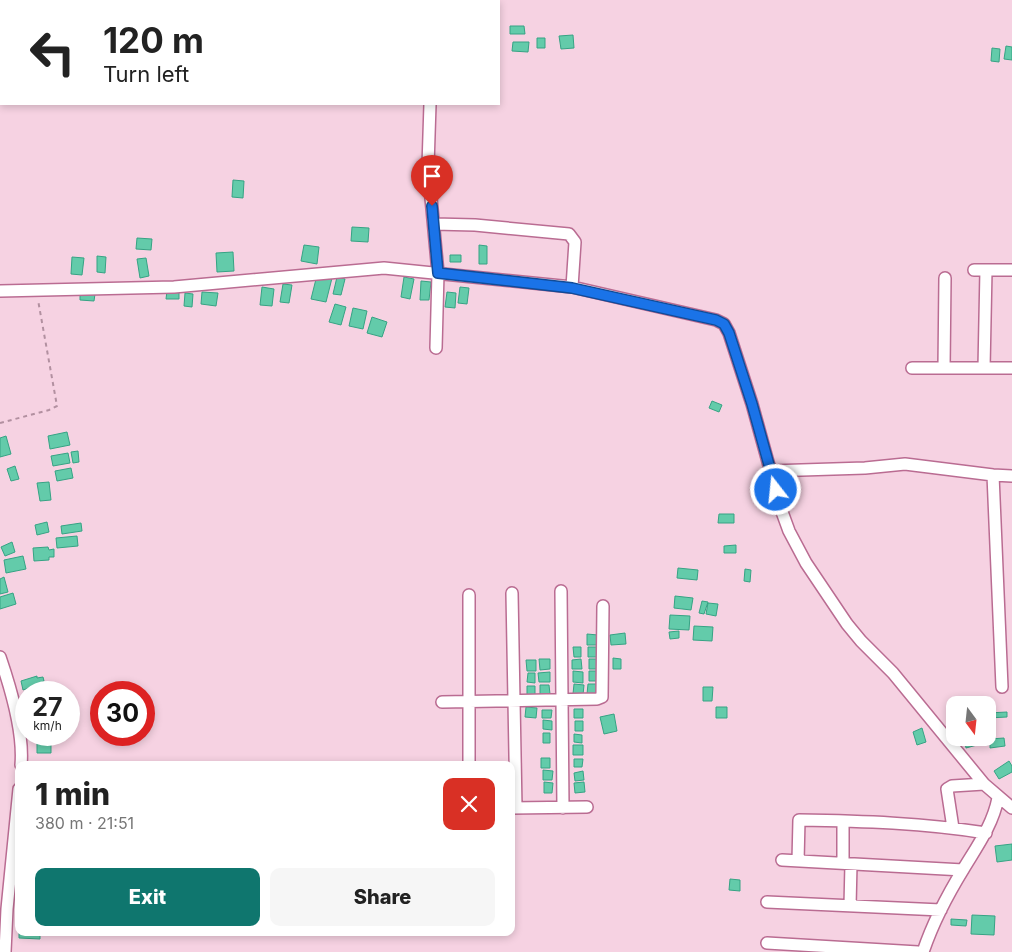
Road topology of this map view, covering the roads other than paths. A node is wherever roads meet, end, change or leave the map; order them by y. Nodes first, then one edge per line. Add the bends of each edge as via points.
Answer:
1 (430, 105) edge
2 (434, 224) junction
3 (974, 270) dead end
4 (986, 270) junction
5 (1012, 270) edge
6 (438, 273) junction
7 (945, 278) dead end
8 (572, 288) junction
9 (0, 291) edge
10 (436, 348) dead end
11 (912, 368) dead end
12 (944, 368) junction
13 (984, 368) junction
14 (1012, 368) edge
15 (770, 471) junction
16 (993, 475) junction
17 (1012, 476) edge
18 (561, 591) dead end
19 (512, 593) dead end
20 (469, 595) dead end
21 (603, 606) dead end
22 (0, 657) edge
23 (1002, 687) dead end
24 (561, 699) junction
25 (514, 700) junction
26 (469, 701) junction
27 (442, 702) dead end
28 (21, 761) edge
29 (469, 761) edge
30 (513, 761) edge
31 (984, 784) junction
32 (998, 798) junction
33 (587, 807) dead end
34 (515, 808) edge
35 (563, 808) junction
36 (1012, 808) edge
37 (843, 821) junction
38 (953, 828) junction
39 (15, 829) edge
40 (986, 833) junction
41 (782, 860) dead end
42 (798, 861) junction
43 (847, 863) junction
44 (963, 870) junction
45 (767, 902) dead end
46 (850, 906) junction
47 (941, 910) junction
48 (767, 943) dead end
49 (5, 952) edge
50 (918, 952) edge
51 (924, 952) edge

1 - 2 street via 428,166
2 - 6 street
2 - 8 street via 475,224 568,234 575,242
3 - 4 street
4 - 5 street
4 - 13 street
6 - 8 street
6 - 9 street via 384,268 200,286
6 - 10 street
7 - 12 street
8 - 15 street via 724,324 752,404
11 - 12 street
12 - 13 street
13 - 14 street
15 - 16 street via 905,464
15 - 31 street via 789,531 806,563 847,624
16 - 17 street
16 - 23 street
18 - 24 street
19 - 25 street
20 - 26 street
21 - 24 street via 602,696 598,699
22 - 28 street via 21,736
24 - 25 street
24 - 35 street
25 - 26 street
25 - 30 street
26 - 27 street
26 - 29 street
31 - 32 street
31 - 38 street via 947,789
32 - 36 street
32 - 40 street
33 - 35 street
34 - 35 street
37 - 38 street
37 - 42 street via 799,820
37 - 43 street
38 - 40 street
39 - 49 street
40 - 44 street
41 - 42 street
42 - 43 street
43 - 44 street
43 - 46 street
44 - 47 street
45 - 46 street
46 - 47 street
47 - 51 street via 930,930
48 - 50 street

